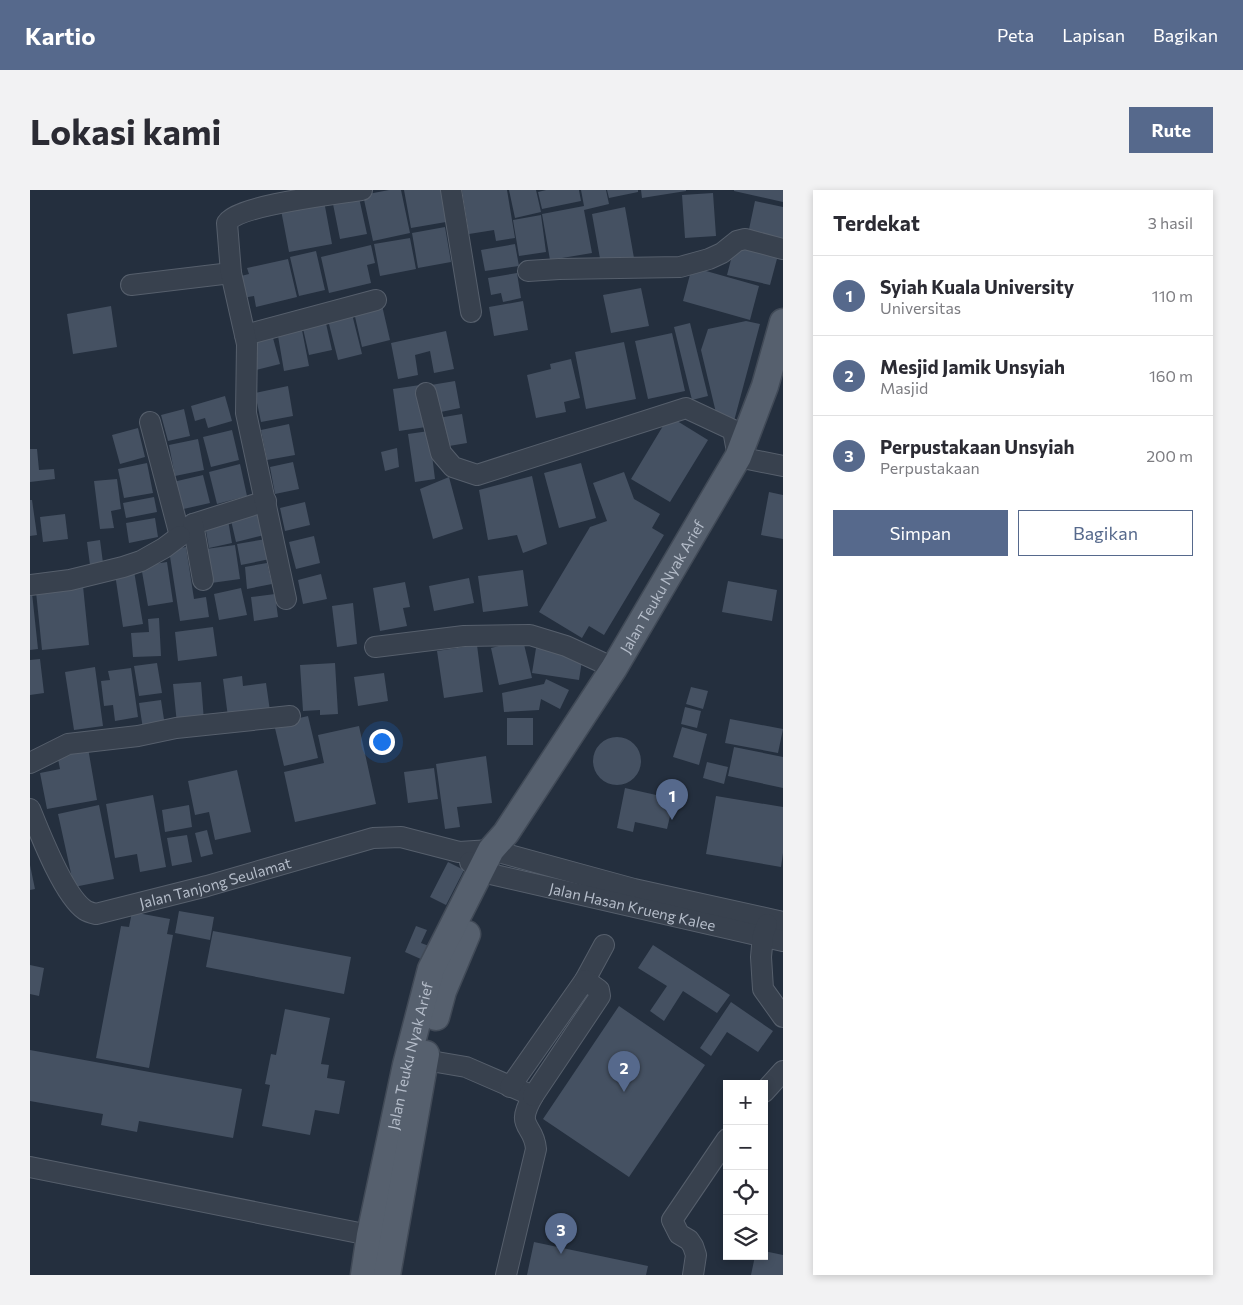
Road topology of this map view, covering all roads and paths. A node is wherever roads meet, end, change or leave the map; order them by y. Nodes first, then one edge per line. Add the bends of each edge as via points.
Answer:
1 (362, 190) edge
2 (451, 190) edge
3 (302, 195) edge
4 (274, 197) edge
5 (783, 249) edge
6 (528, 271) dead end
7 (231, 273) junction
8 (130, 285) dead end
9 (376, 300) dead end
10 (472, 312) dead end
11 (783, 322) edge
12 (245, 334) junction
13 (426, 393) dead end
14 (150, 422) dead end
15 (738, 457) junction
16 (783, 466) edge
17 (266, 501) junction
18 (187, 530) junction
19 (203, 580) dead end
20 (30, 585) edge
21 (286, 598) dead end
22 (375, 647) dead end
23 (614, 668) junction
24 (290, 716) dead end
25 (30, 763) edge
26 (30, 809) edge
27 (39, 854) edge
28 (496, 857) junction
29 (772, 925) edge
30 (783, 941) edge
31 (604, 944) dead end
32 (585, 980) junction
33 (783, 1017) edge
34 (425, 1060) junction
35 (783, 1070) edge
36 (510, 1087) junction
37 (768, 1087) edge
38 (533, 1096) junction
39 (723, 1145) edge
40 (30, 1167) edge
41 (382, 1237) junction
42 (364, 1275) edge
43 (386, 1275) edge
44 (506, 1275) edge
45 (693, 1275) edge

1 - 3 street
2 - 10 street
3 - 4 street
4 - 7 street via 230,218 227,227
5 - 6 street via 745,239 709,259 680,267
7 - 8 street
7 - 12 street
9 - 12 street
11 - 15 main road, Jalan Teuku Nyak Arief via 765,386
12 - 17 street via 246,413
13 - 15 street via 440,453 454,467 477,475 686,408 733,430
14 - 18 street
15 - 16 street
15 - 23 main road, Jalan Teuku Nyak Arief
17 - 18 street
17 - 21 street
18 - 19 street
18 - 20 street via 141,561 70,580
22 - 23 street via 464,636 530,635 566,646
23 - 28 main road, Jalan Teuku Nyak Arief
24 - 25 street via 68,744
26 - 27 street, Jalan Tanjong Seulamat
27 - 28 street, Jalan Tanjong Seulamat via 74,900 86,911 96,914 374,838 401,837 459,852
28 - 29 street, Jalan Hasan Krueng Kalee
28 - 34 main road, Jalan Teuku Nyak Arief via 443,991
28 - 41 main road, Jalan Teuku Nyak Arief via 455,920 428,978 406,1065
29 - 30 street, Jalan Hasan Krueng Kalee
29 - 33 street via 761,957 763,989
31 - 32 street
32 - 36 street
32 - 38 street via 600,990 600,996
34 - 36 street via 466,1066
34 - 41 main road, Jalan Teuku Nyak Arief
35 - 37 street
36 - 38 street
38 - 44 street via 524,1118 536,1149
39 - 45 street via 672,1220 679,1234 693,1246 696,1255
40 - 41 street
41 - 42 main road, Jalan Teuku Nyak Arief
41 - 43 main road, Jalan Teuku Nyak Arief

